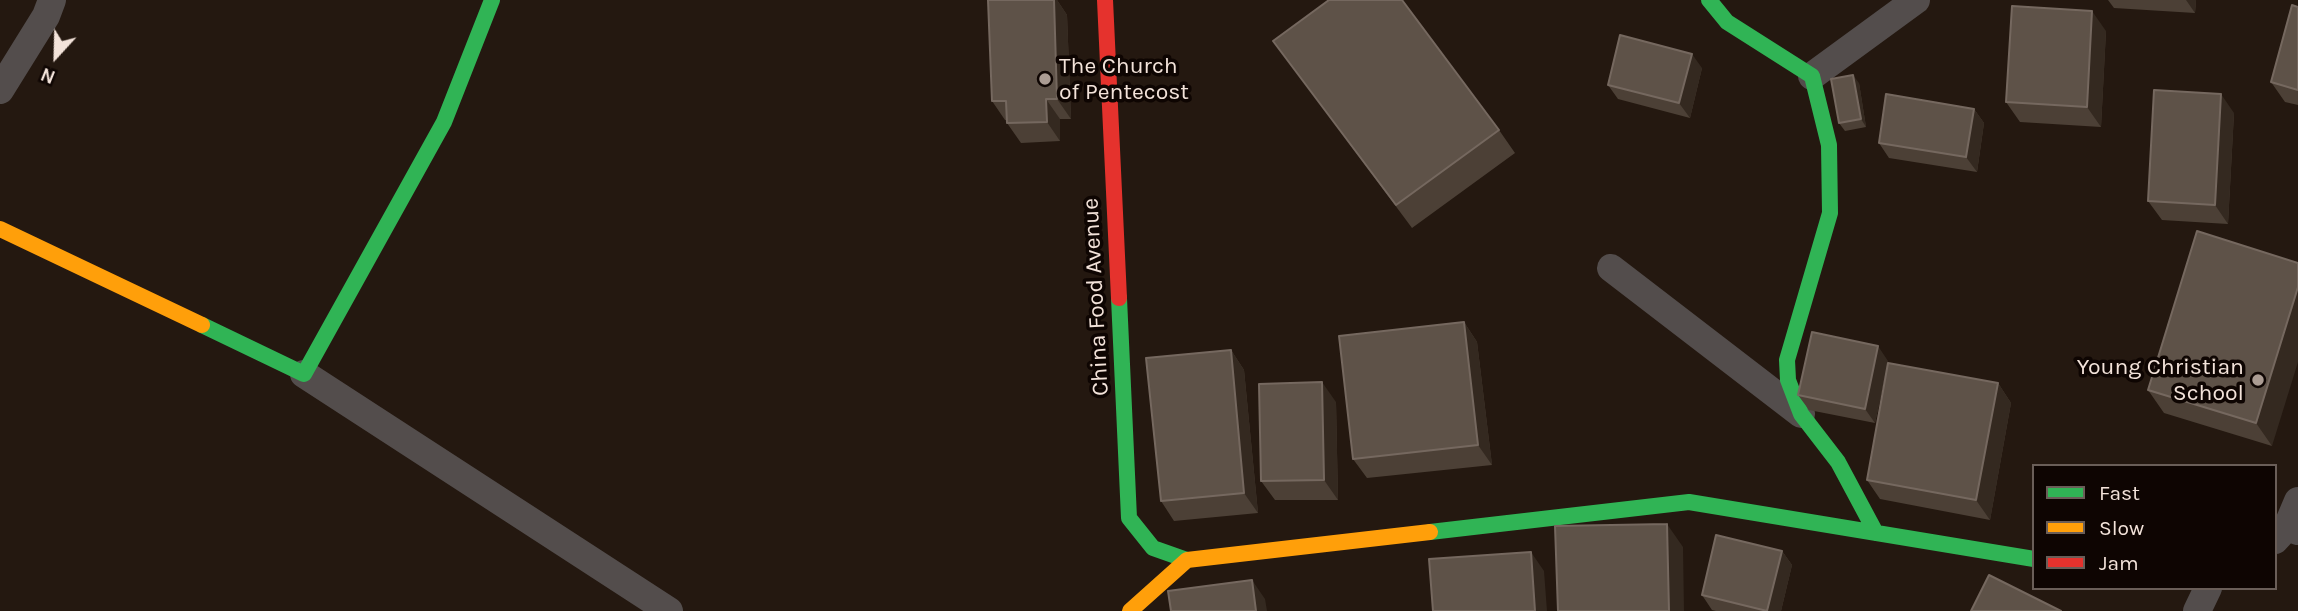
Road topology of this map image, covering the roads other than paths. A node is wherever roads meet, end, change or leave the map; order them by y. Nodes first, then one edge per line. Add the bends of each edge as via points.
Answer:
1 (52, 0) edge
2 (492, 0) edge
3 (1105, 0) edge
4 (1709, 0) edge
5 (1916, 0) edge
6 (1812, 76) junction
7 (0, 90) edge
8 (0, 229) edge
9 (1611, 268) dead end
10 (304, 374) junction
11 (1801, 415) junction
12 (2298, 502) edge
13 (1876, 533) junction
14 (2287, 533) edge
15 (2032, 559) edge
16 (1188, 561) junction
17 (2207, 590) edge
18 (669, 611) edge
19 (1130, 611) edge
20 (2197, 611) edge

1 - 7 street
2 - 10 street via 444,122
3 - 16 street, China Food Avenue via 1129,518 1153,548
4 - 6 street via 1727,22
5 - 6 street
6 - 11 street via 1829,145 1830,213 1787,360 1788,380
8 - 10 street
9 - 11 street
10 - 18 street
11 - 13 street via 1838,462
12 - 14 street
13 - 15 street
13 - 16 street via 1689,502
16 - 19 street
17 - 20 street

